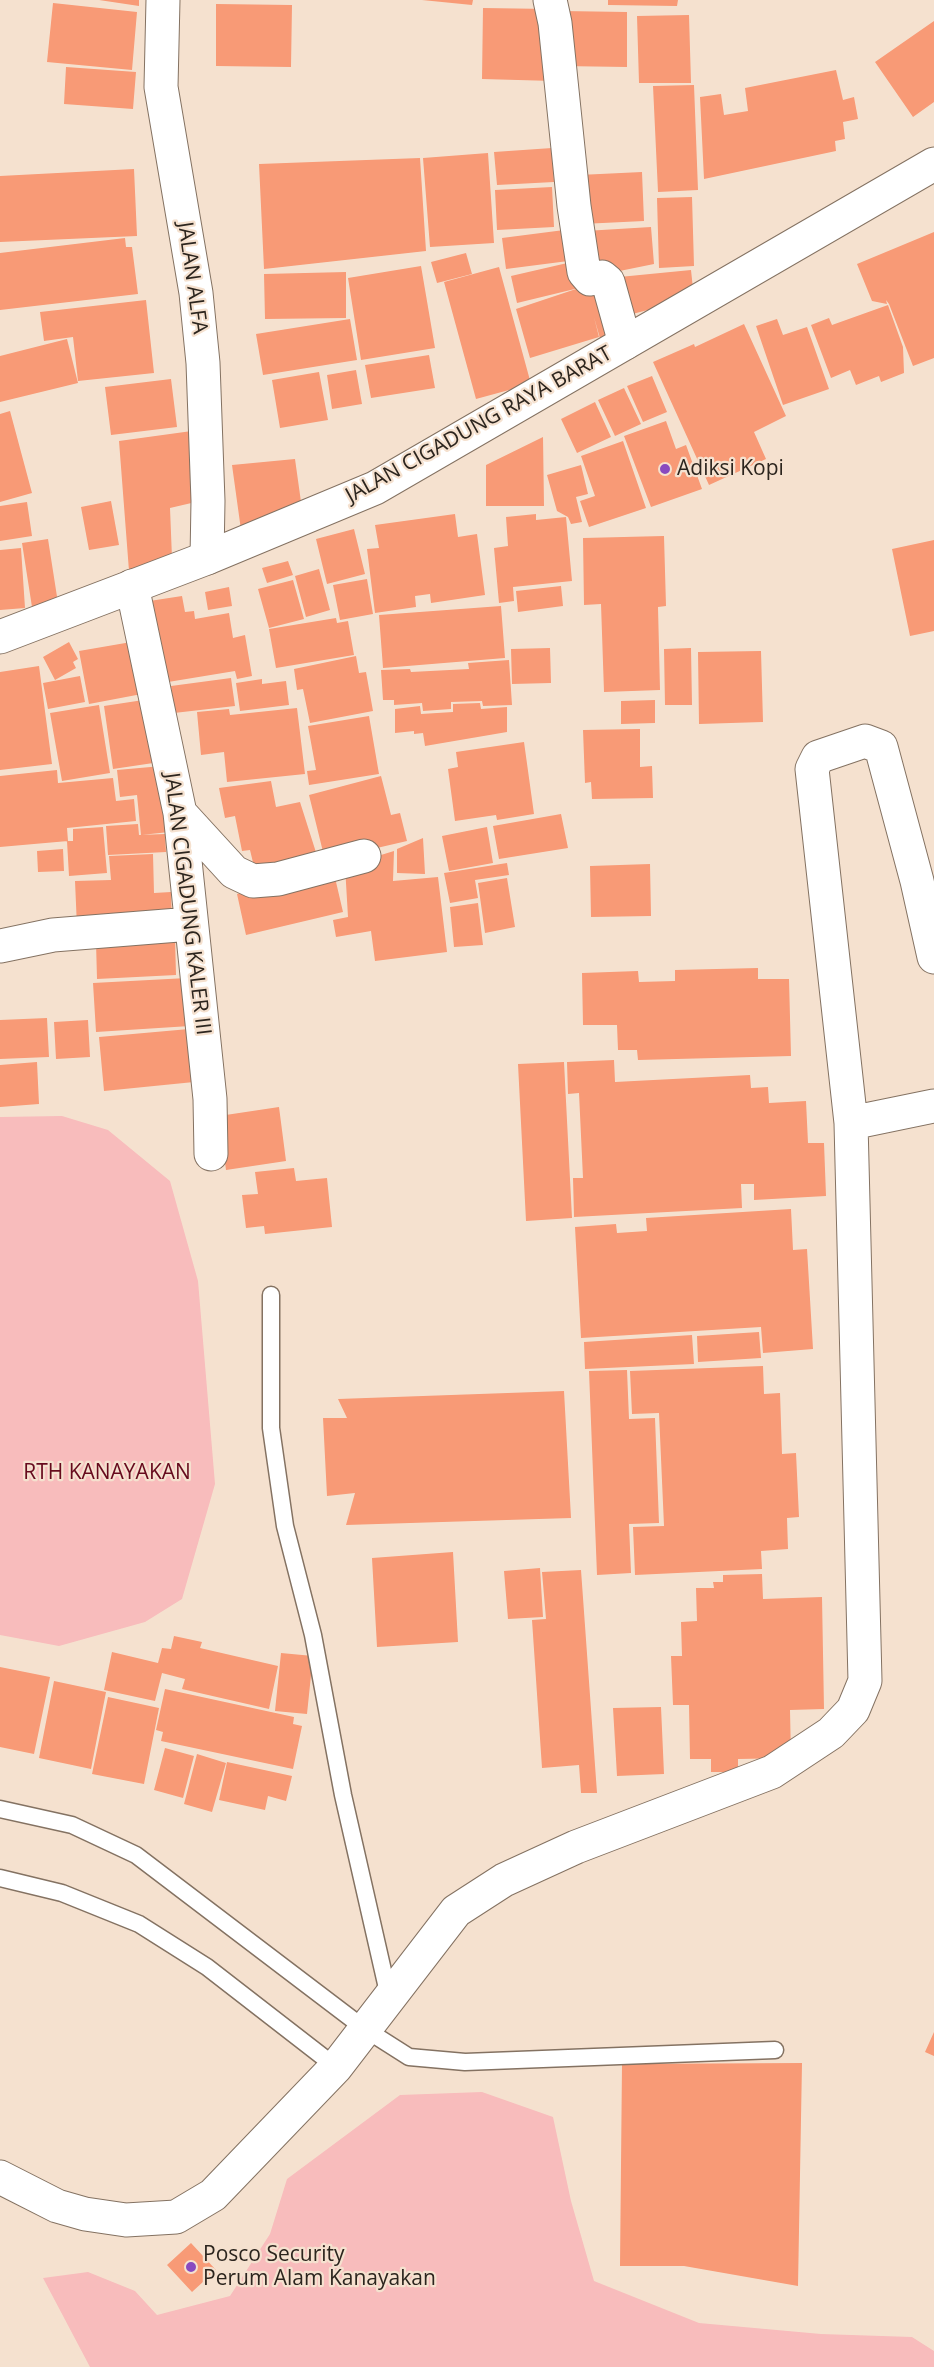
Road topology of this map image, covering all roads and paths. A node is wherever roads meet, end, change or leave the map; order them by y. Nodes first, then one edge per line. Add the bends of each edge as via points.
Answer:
1 (163, 0) edge
2 (550, 0) edge
3 (934, 164) edge
4 (625, 343) junction
5 (207, 558) junction
6 (132, 586) junction
7 (0, 637) edge
8 (180, 813) junction
9 (364, 856) dead end
10 (191, 924) junction
11 (0, 946) edge
12 (934, 957) edge
13 (934, 1106) edge
14 (851, 1123) junction
15 (211, 1154) dead end
16 (271, 1295) dead end
17 (0, 1809) edge
18 (0, 1878) edge
19 (389, 1997) junction
20 (365, 2029) junction
21 (775, 2050) dead end
22 (336, 2067) junction
23 (0, 2177) edge

1 - 5 street, JALAN ALFA via 161,87 196,293 203,363
2 - 4 street via 573,206 585,272 590,279 602,277 608,282
3 - 4 street, JALAN CIGADUNG RAYA BARAT
4 - 5 street, JALAN CIGADUNG RAYA BARAT via 375,488
5 - 6 street, JALAN CIGADUNG RAYA BARAT
6 - 7 street, JALAN CIGADUNG RAYA BARAT
6 - 8 street, JALAN CIGADUNG KALER III
8 - 9 street via 234,872 253,880 278,879
8 - 10 street, JALAN CIGADUNG KALER III
10 - 11 street via 53,935
10 - 15 street, JALAN CIGADUNG KALER III via 210,1099
12 - 14 street via 881,747 865,741 818,757 812,769
13 - 14 street
14 - 19 street via 865,1681 853,1710 831,1733 772,1772 576,1847 504,1880 456,1911
16 - 19 lane via 272,1428 285,1526 313,1635 343,1795
17 - 20 lane via 72,1825 136,1855
18 - 22 lane via 62,1893 139,1924 207,1967
19 - 20 street
20 - 21 lane via 409,2058 465,2062
20 - 22 street
22 - 23 street via 213,2195 176,2217 126,2220 57,2206

